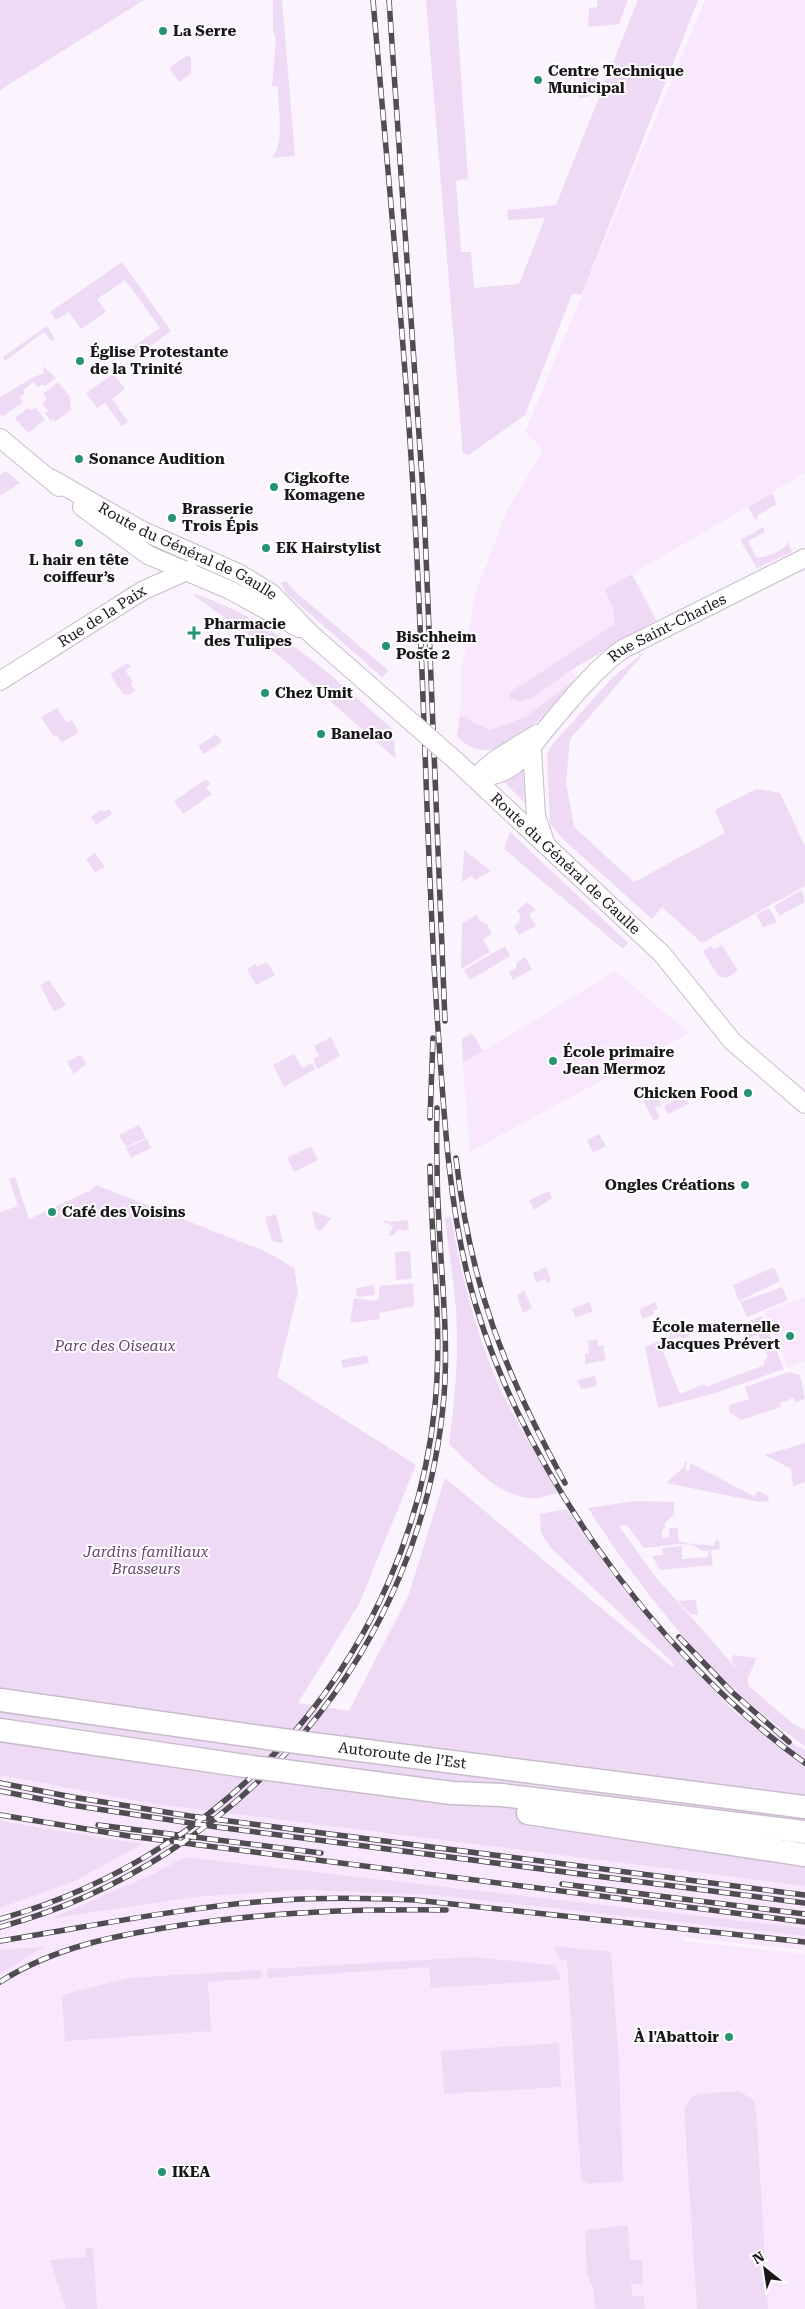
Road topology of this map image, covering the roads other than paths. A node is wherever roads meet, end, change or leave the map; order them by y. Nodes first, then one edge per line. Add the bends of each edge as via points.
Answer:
1 (0, 438) edge
2 (52, 479) junction
3 (805, 558) edge
4 (210, 561) junction
5 (184, 572) junction
6 (312, 635) junction
7 (0, 681) edge
8 (549, 725) junction
9 (532, 749) junction
10 (475, 778) junction
11 (549, 849) junction
12 (805, 1104) edge
13 (0, 1700) edge
14 (0, 1730) edge
15 (452, 1793) junction
16 (805, 1806) edge
17 (805, 1832) edge
18 (805, 1855) edge

1 - 2 main road, Route du Général de Gaulle
2 - 4 main road, Route du Général de Gaulle via 141,530
2 - 5 main road, Route du Général de Gaulle via 68,497 148,555
3 - 8 main road, Rue Saint-Charles via 623,649
4 - 5 main road, Rue de la Paix
4 - 6 main road, Route du Général de Gaulle via 271,593
5 - 6 main road, Route du Général de Gaulle via 230,590
5 - 7 main road, Rue de la Paix via 142,591
6 - 10 main road, Route du Général de Gaulle, bridge
8 - 9 main road, Rue Saint-Charles
8 - 10 main road, Rue Saint-Charles
9 - 10 main road, Rue Saint-Charles via 504,772
9 - 11 main road via 536,816
10 - 11 main road, Route du Général de Gaulle
11 - 12 main road, Route du Général de Gaulle via 662,954 732,1041
13 - 16 highway, Autoroute de l’Est, bridge via 275,1739
14 - 15 highway, Autoroute de l’Est, bridge
15 - 17 highway, Autoroute de l’Est via 502,1795
15 - 18 highway via 476,1804

